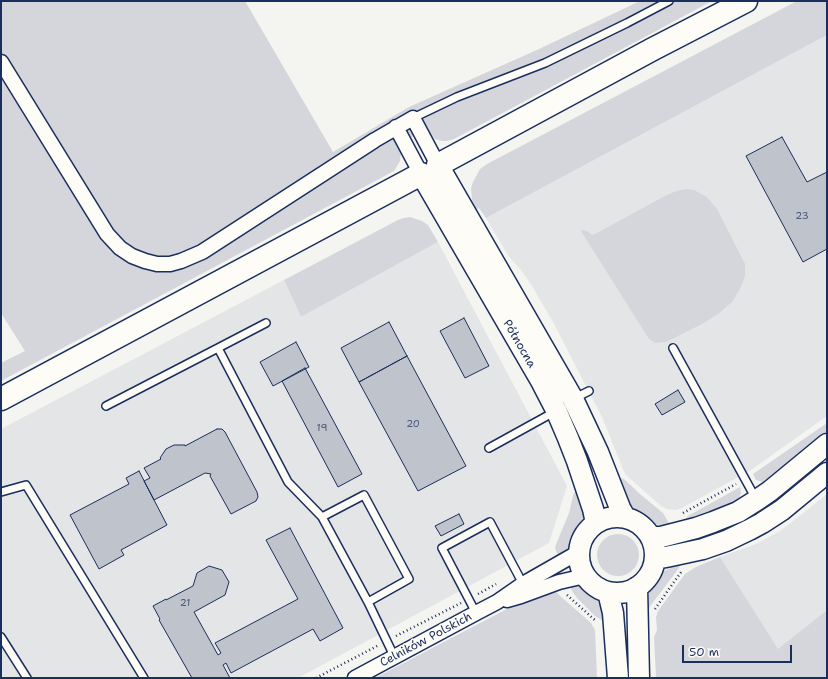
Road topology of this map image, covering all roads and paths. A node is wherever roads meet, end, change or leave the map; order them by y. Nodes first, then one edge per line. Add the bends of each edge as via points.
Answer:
1 (669, 1) edge
2 (746, 1) edge
3 (1, 62) edge
4 (413, 118) junction
5 (396, 127) junction
6 (430, 169) junction
7 (266, 323) dead end
8 (218, 348) junction
9 (673, 348) dead end
10 (1, 399) edge
11 (106, 406) dead end
12 (556, 410) junction
13 (827, 444) edge
14 (490, 448) dead end
15 (827, 473) edge
16 (745, 479) junction
17 (1, 492) edge
18 (757, 500) junction
19 (680, 514) dead end
20 (625, 517) junction
21 (322, 518) junction
22 (596, 523) junction
23 (651, 537) junction
24 (579, 552) junction
25 (655, 559) junction
26 (687, 568) dead end
27 (585, 576) junction
28 (520, 578) junction
29 (637, 587) junction
30 (564, 592) dead end
31 (608, 592) junction
32 (469, 599) junction
33 (368, 602) junction
34 (497, 602) junction
35 (654, 611) dead end
36 (476, 613) junction
37 (597, 622) dead end
38 (1, 637) edge
39 (386, 641) junction
40 (394, 656) junction
41 (357, 677) edge
42 (27, 678) edge
43 (144, 678) edge
44 (316, 678) edge
45 (618, 678) edge
46 (639, 678) edge

1 - 4 lane via 545,63 457,97
2 - 6 highway
3 - 5 street via 107,234 132,256 157,264 170,264 202,252
4 - 5 street
4 - 6 street
5 - 6 street
6 - 10 highway
6 - 12 street, Północna
6 - 20 street, Północna via 581,395 598,452
7 - 8 lane
8 - 11 lane
8 - 21 lane via 288,482
9 - 16 lane
12 - 14 lane
12 - 22 street, Północna via 577,461
13 - 18 street
15 - 25 street via 782,510 731,539 703,549
16 - 18 lane
16 - 19 path
17 - 43 lane via 26,484
18 - 23 street via 704,526 661,537
20 - 22 street via 605,518
20 - 23 street via 642,526
21 - 33 lane
21 - 33 lane via 364,495 410,579
22 - 24 street via 583,538
23 - 25 street
24 - 27 street
24 - 28 street, Celników Polskich via 554,567
25 - 29 street via 648,577
26 - 35 path
27 - 31 street via 595,586
27 - 34 street, Celników Polskich
28 - 32 path
28 - 32 lane via 490,522 442,548
28 - 34 street, Celników Polskich
29 - 31 street via 618,593
29 - 46 street
30 - 37 path
31 - 45 street via 613,613
32 - 36 lane
32 - 39 path
33 - 39 lane
34 - 36 street, Celników Polskich
36 - 40 street, Celników Polskich
38 - 42 lane
39 - 40 lane
39 - 44 path
40 - 41 street, Celników Polskich

